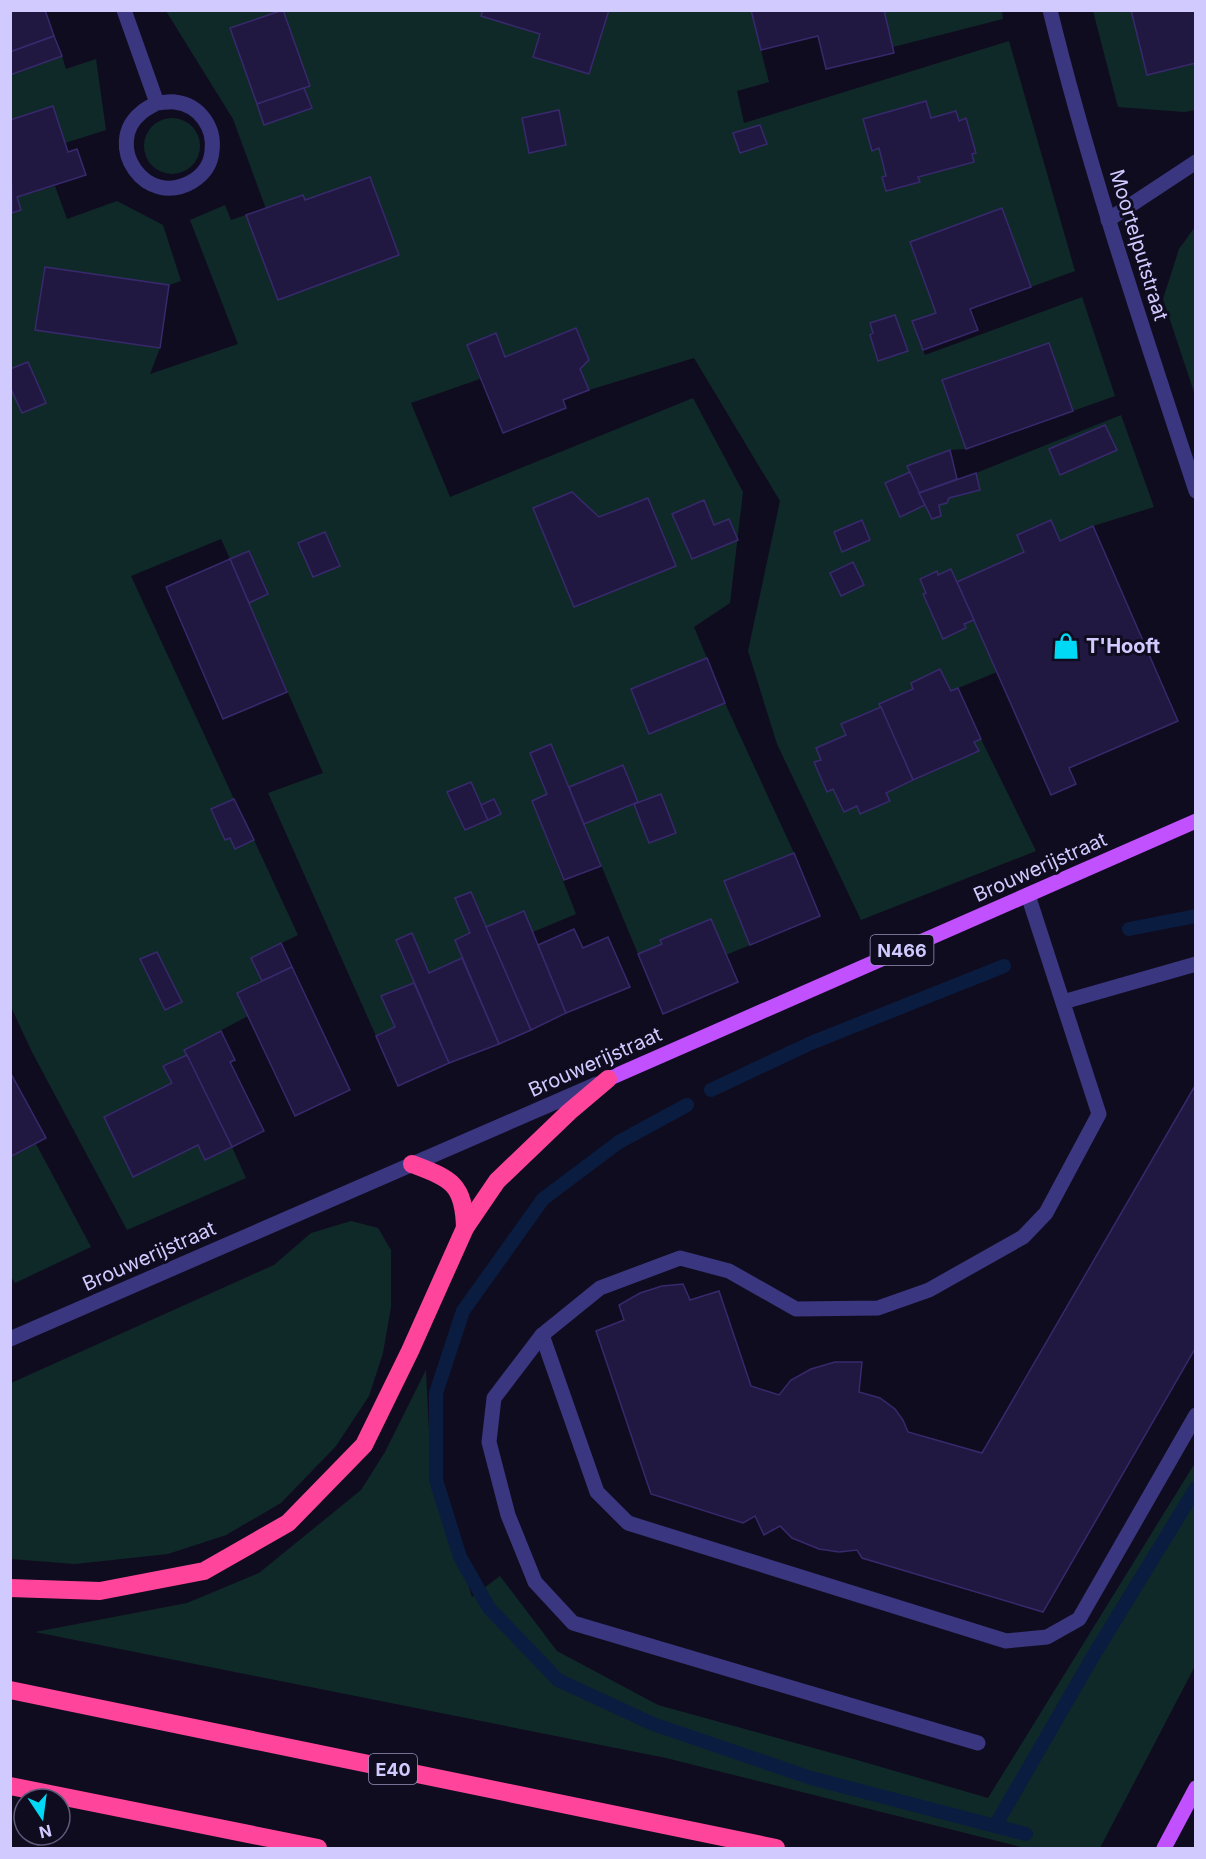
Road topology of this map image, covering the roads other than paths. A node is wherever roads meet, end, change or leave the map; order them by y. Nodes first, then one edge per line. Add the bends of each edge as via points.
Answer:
1 (124, 10) edge
2 (1050, 10) edge
3 (157, 103) junction
4 (1196, 162) edge
5 (1108, 220) junction
6 (1196, 491) edge
7 (1196, 821) edge
8 (1028, 895) junction
9 (1196, 964) edge
10 (1063, 1002) junction
11 (608, 1079) junction
12 (412, 1164) junction
13 (465, 1228) junction
14 (542, 1335) junction
15 (10, 1339) edge
16 (1196, 1415) edge
17 (10, 1588) edge
18 (10, 1690) edge
19 (978, 1743) dead end
20 (10, 1786) edge
21 (1196, 1788) edge
22 (318, 1848) edge
23 (776, 1848) edge
24 (1164, 1848) edge

1 - 3 street
2 - 5 street, Moortelputstraat
3 - 3 street via 139,113 129,130 126,149 132,168 145,182 164,189 184,187 200,177 211,160 214,141 208,122 194,108 176,102
4 - 5 street
5 - 6 street, Moortelputstraat
7 - 8 main road, Brouwerijstraat / N466
8 - 10 street
8 - 11 main road, Brouwerijstraat / N466
9 - 10 street
10 - 14 street via 1099,1114 1046,1213 1023,1237 929,1290 878,1308 796,1309 729,1271 680,1258 600,1288
11 - 12 street, Brouwerijstraat
11 - 13 highway via 497,1181
12 - 13 highway via 439,1174 458,1188
12 - 15 street, Brouwerijstraat
13 - 17 highway via 364,1445 288,1523 204,1571 100,1591
14 - 16 street via 597,1492 628,1523 1006,1641 1047,1637 1079,1619
14 - 19 street via 494,1398 489,1442 508,1515 535,1582 573,1623
18 - 23 highway, E40
20 - 22 highway
21 - 24 main road

